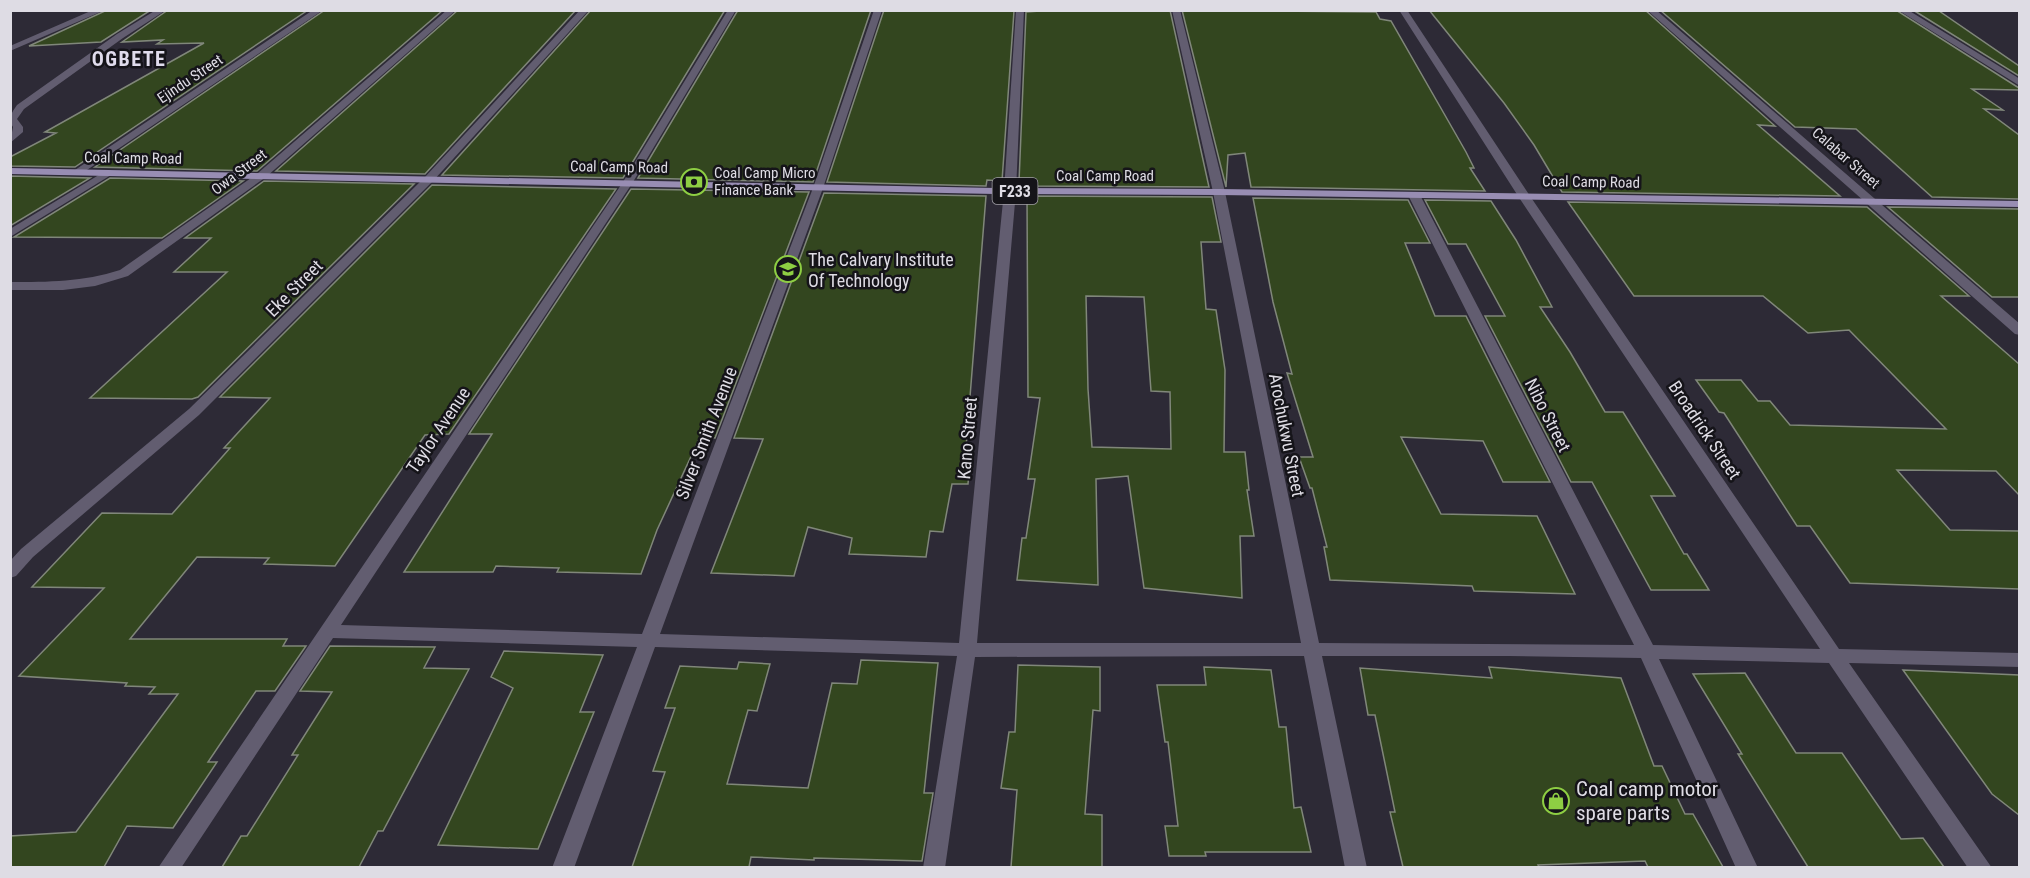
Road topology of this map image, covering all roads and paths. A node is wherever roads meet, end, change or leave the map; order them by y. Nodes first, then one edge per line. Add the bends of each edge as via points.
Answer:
1 (101, 10) edge
2 (162, 10) edge
3 (319, 10) edge
4 (452, 10) edge
5 (585, 10) edge
6 (732, 10) edge
7 (878, 10) edge
8 (1020, 10) edge
9 (1176, 10) edge
10 (1403, 10) edge
11 (1651, 10) edge
12 (1902, 10) edge
13 (10, 49) edge
14 (2019, 83) edge
15 (10, 140) edge
16 (10, 171) edge
17 (77, 172) junction
18 (107, 173) junction
19 (262, 175) junction
20 (429, 179) junction
21 (628, 182) junction
22 (818, 188) junction
23 (1010, 191) junction
24 (1219, 192) junction
25 (1414, 195) junction
26 (1524, 196) junction
27 (1874, 202) junction
28 (2019, 204) edge
29 (10, 234) edge
30 (10, 286) edge
31 (2019, 332) edge
32 (10, 572) edge
33 (327, 631) junction
34 (649, 640) junction
35 (1310, 648) junction
36 (967, 650) junction
37 (1647, 652) junction
38 (1834, 656) junction
39 (2019, 660) edge
40 (170, 867) edge
41 (563, 867) edge
42 (934, 867) edge
43 (1356, 867) edge
44 (1747, 867) edge
45 (1981, 867) edge

1 - 13 street
2 - 15 street via 20,107 12,119 18,132
3 - 17 street, Ejindu Street
4 - 19 street, Owa Street
5 - 20 street, Eke Street
6 - 21 street, Taylor Avenue
7 - 22 street, Silver Smith Avenue
8 - 23 street, Kano Street
9 - 24 street, Arochukwu Street
10 - 26 street, Broadrick Street
11 - 27 street, Calabar Street
12 - 14 street
16 - 17 main road, Coal Camp Road / F233
17 - 18 main road, Coal Camp Road / F233
18 - 19 main road, Coal Camp Road / F233
18 - 29 street
19 - 20 main road, Coal Camp Road / F233
19 - 30 street, Owa Street via 124,273 63,286
20 - 21 main road, Coal Camp Road / F233
20 - 32 street, Eke Street via 194,412 27,553
21 - 22 main road, Coal Camp Road / F233
21 - 33 street, Taylor Avenue
22 - 23 main road, Coal Camp Road / F233
22 - 34 street, Silver Smith Avenue
23 - 24 main road, Coal Camp Road / F233
23 - 36 street, Kano Street
24 - 25 main road, Coal Camp Road / F233
24 - 35 street, Arochukwu Street
25 - 26 main road, Coal Camp Road / F233
25 - 37 street, Nibo Street
26 - 27 main road, Coal Camp Road / F233
26 - 38 street, Broadrick Street
27 - 28 main road, Coal Camp Road / F233
27 - 31 street, Calabar Street
33 - 34 street
33 - 40 street, Taylor Avenue
34 - 36 street
34 - 41 street, Silver Smith Avenue
35 - 36 street
35 - 37 street
35 - 43 street, Arochukwu Street
36 - 42 street, Kano Street
37 - 38 street
37 - 44 street, Nibo Street
38 - 39 street
38 - 45 street, Broadrick Street

